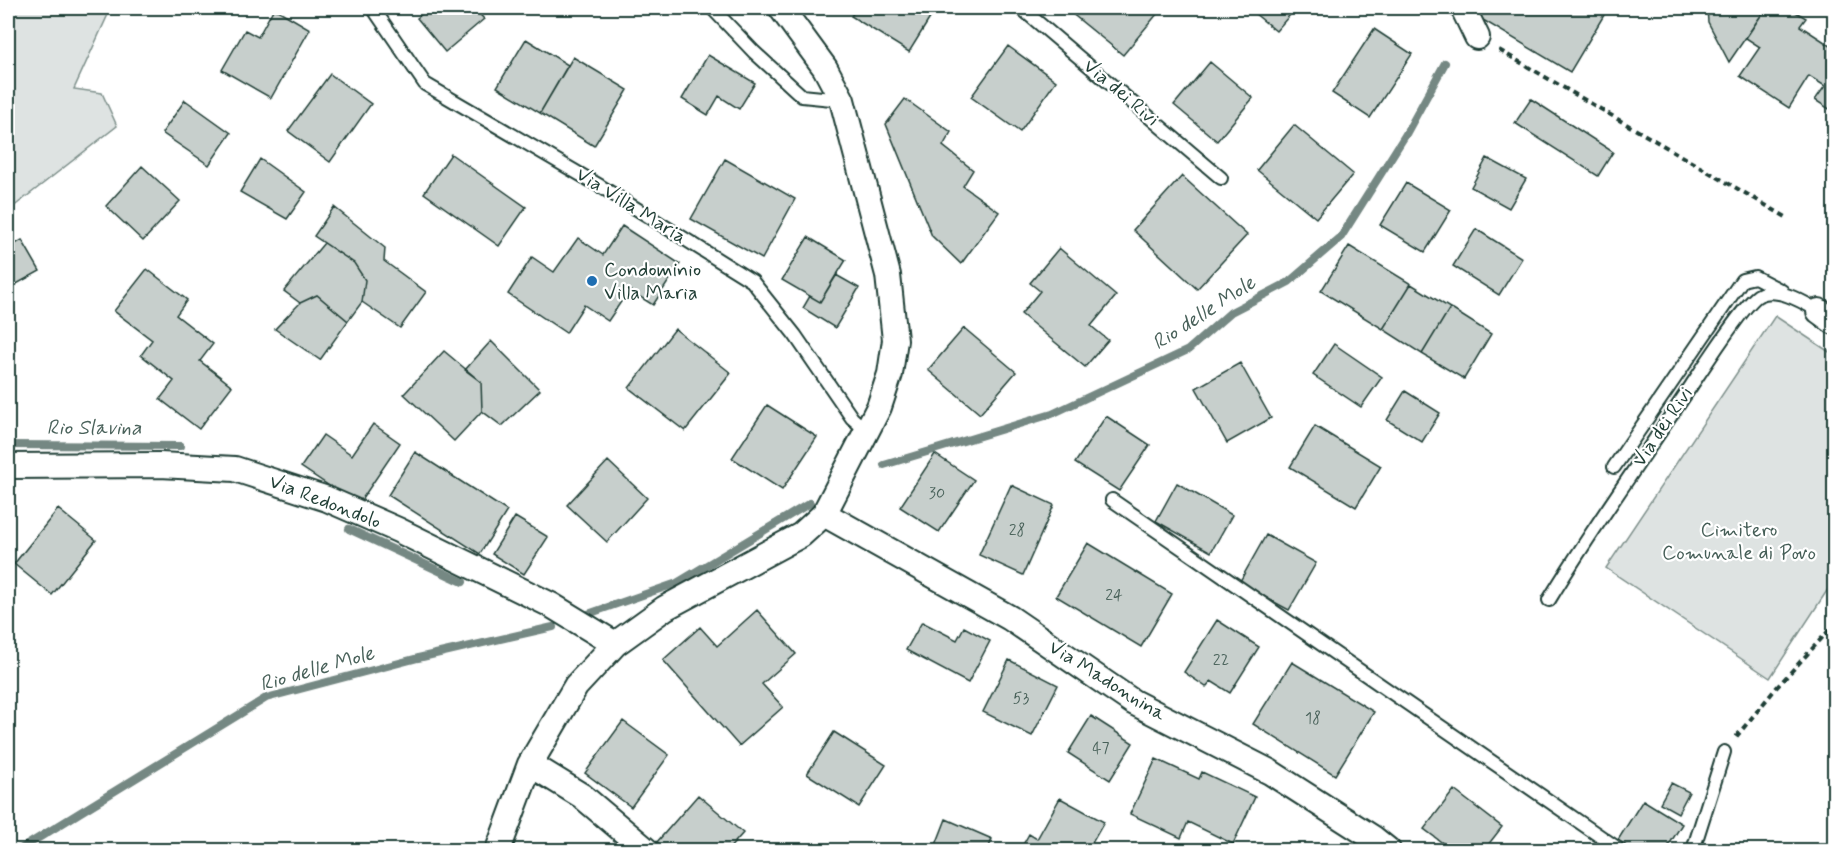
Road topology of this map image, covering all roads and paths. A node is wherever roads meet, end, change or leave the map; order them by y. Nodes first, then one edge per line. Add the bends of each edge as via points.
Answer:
1 (373, 8) edge
2 (712, 8) edge
3 (781, 8) edge
4 (1021, 8) edge
5 (1462, 8) edge
6 (1477, 37) joint
7 (842, 100) junction
8 (1221, 178) dead end
9 (1786, 217) dead end
10 (1818, 311) edge
11 (867, 432) junction
12 (8, 466) edge
13 (1614, 467) dead end
14 (1112, 500) dead end
15 (824, 514) junction
16 (1549, 600) dead end
17 (1834, 625) edge
18 (615, 644) junction
19 (1724, 752) joint
20 (530, 764) junction
21 (498, 850) edge
22 (646, 850) edge
23 (1388, 850) edge
24 (1620, 850) edge
25 (1693, 850) edge

1 - 11 lane, Via Villa Maria via 425,84 752,281 839,395 852,418
2 - 7 lane via 802,96
3 - 7 street via 825,68
4 - 8 lane, Via dei Rivi
5 - 6 street
6 - 9 path
7 - 11 street via 888,275 895,340 890,374
10 - 13 lane, Via dei Rivi via 1755,278 1742,280
10 - 16 lane, Via dei Rivi via 1768,292 1757,295 1719,344
11 - 15 street
12 - 18 street, Via Redondolo via 160,465 235,470 327,499 398,530 551,605
14 - 24 lane
15 - 18 street via 786,545 665,608
15 - 23 street, Via Madonnina via 1010,618 1133,702 1270,772
17 - 19 path
18 - 20 street via 576,686
19 - 25 lane
20 - 21 street
20 - 22 street via 582,796

